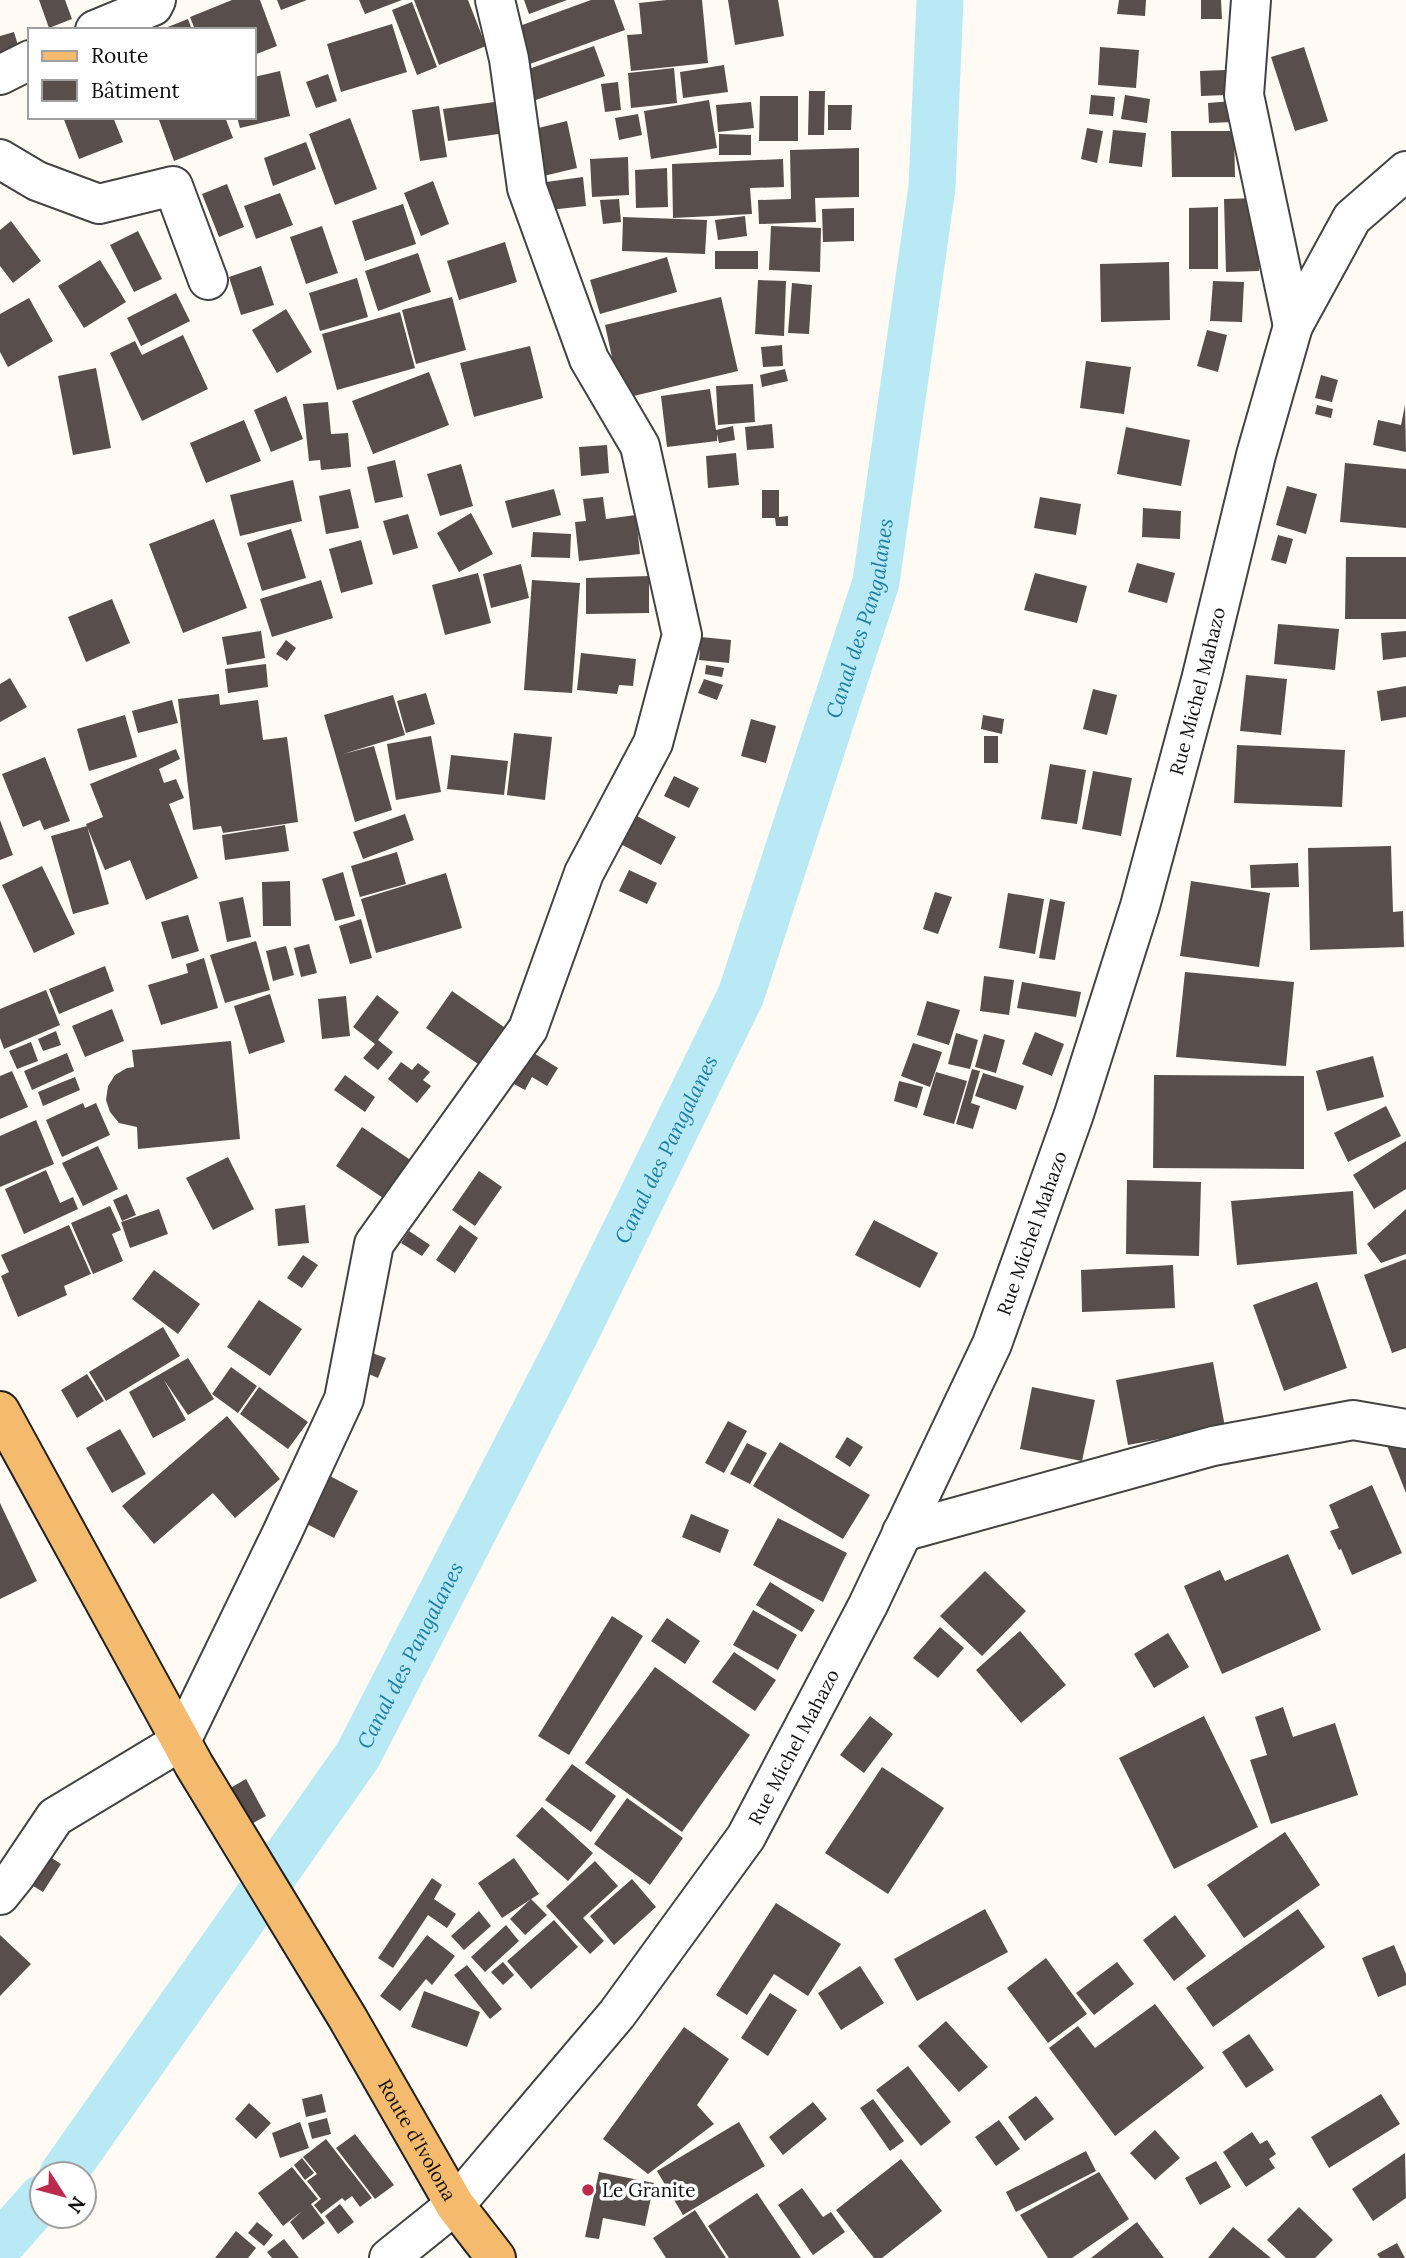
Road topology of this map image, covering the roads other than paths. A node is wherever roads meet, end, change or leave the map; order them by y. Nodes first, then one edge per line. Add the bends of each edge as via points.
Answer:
1 (156, 0) edge
2 (495, 0) edge
3 (1251, 0) edge
4 (100, 28) edge
5 (28, 61) edge
6 (0, 75) edge
7 (0, 159) edge
8 (1406, 171) edge
9 (208, 280) dead end
10 (1293, 326) junction
11 (0, 1411) edge
12 (1406, 1429) edge
13 (902, 1532) junction
14 (187, 1753) junction
15 (0, 1895) edge
16 (455, 2205) junction
17 (389, 2258) edge
18 (496, 2258) edge

1 - 4 street via 153,6
2 - 14 street via 509,60 527,188 589,359 640,446 682,635 653,743 584,873 528,1029 374,1244 344,1399
3 - 10 street via 1244,95
5 - 6 street
7 - 9 street via 37,181 99,204 173,186
8 - 10 street, Rue Michel Mahazo via 1352,218
10 - 13 street, Rue Michel Mahazo via 1140,906 1082,1088 992,1344
11 - 14 main road, Route d'Ivolona
12 - 13 street via 1353,1420 1213,1446
13 - 16 street, Rue Michel Mahazo via 746,1838 617,2014
14 - 15 street via 55,1817
14 - 16 main road, Route d'Ivolona
16 - 17 street, Rue Michel Mahazo
16 - 18 main road, Route d'Ivolona

